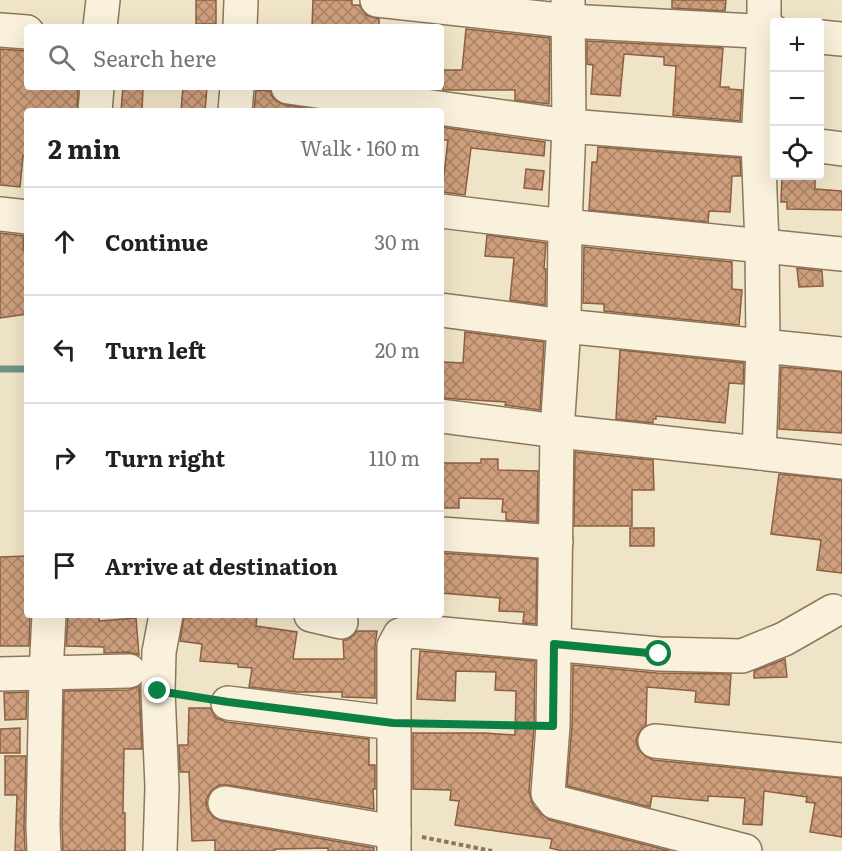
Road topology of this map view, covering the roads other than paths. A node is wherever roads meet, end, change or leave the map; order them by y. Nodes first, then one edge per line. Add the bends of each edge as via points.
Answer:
1 (103, 0) edge
2 (241, 0) edge
3 (377, 0) edge
4 (568, 10) edge
5 (768, 21) edge
6 (100, 24) edge
7 (240, 24) edge
8 (0, 30) edge
9 (24, 32) edge
10 (824, 37) edge
11 (842, 39) edge
12 (97, 90) edge
13 (237, 90) edge
14 (310, 90) edge
15 (95, 108) edge
16 (235, 108) edge
17 (439, 108) edge
18 (444, 109) edge
19 (569, 126) junction
20 (766, 141) edge
21 (824, 146) edge
22 (842, 148) edge
23 (444, 211) edge
24 (0, 214) edge
25 (24, 217) edge
26 (566, 226) junction
27 (762, 246) junction
28 (842, 254) edge
29 (444, 310) edge
30 (564, 327) junction
31 (763, 347) junction
32 (842, 354) edge
33 (444, 416) edge
34 (557, 431) junction
35 (759, 453) junction
36 (842, 462) edge
37 (444, 534) edge
38 (555, 542) junction
39 (833, 611) dead end
40 (49, 618) edge
41 (165, 618) edge
42 (554, 644) junction
43 (129, 671) dead end
44 (0, 674) edge
45 (46, 674) junction
46 (228, 702) road end
47 (393, 723) junction
48 (655, 741) dead end
49 (842, 760) edge
50 (225, 803) dead end
51 (394, 841) edge
52 (44, 851) edge
53 (160, 851) edge
54 (745, 851) edge

1 - 6 street
2 - 7 street
3 - 4 street
4 - 5 street
4 - 19 street
5 - 20 street
8 - 9 street
10 - 11 street
12 - 15 street
13 - 16 street
14 - 17 street
18 - 19 street
19 - 20 street
19 - 26 street
20 - 27 street
21 - 22 street
23 - 26 street
24 - 25 street
26 - 27 street
26 - 30 street
27 - 28 street
27 - 31 street
29 - 30 street
30 - 31 street
30 - 34 street
31 - 32 street
31 - 35 street
33 - 34 street
34 - 35 street
34 - 38 street
35 - 36 street
37 - 38 street
38 - 42 street
39 - 42 street via 784,639 742,656 659,654
40 - 45 street
41 - 53 street via 158,691
42 - 47 street via 411,631 400,635 394,646
42 - 54 street via 548,793 555,802
43 - 45 street
44 - 45 street
45 - 52 street
46 - 47 street
47 - 51 street
48 - 49 street
50 - 51 street

